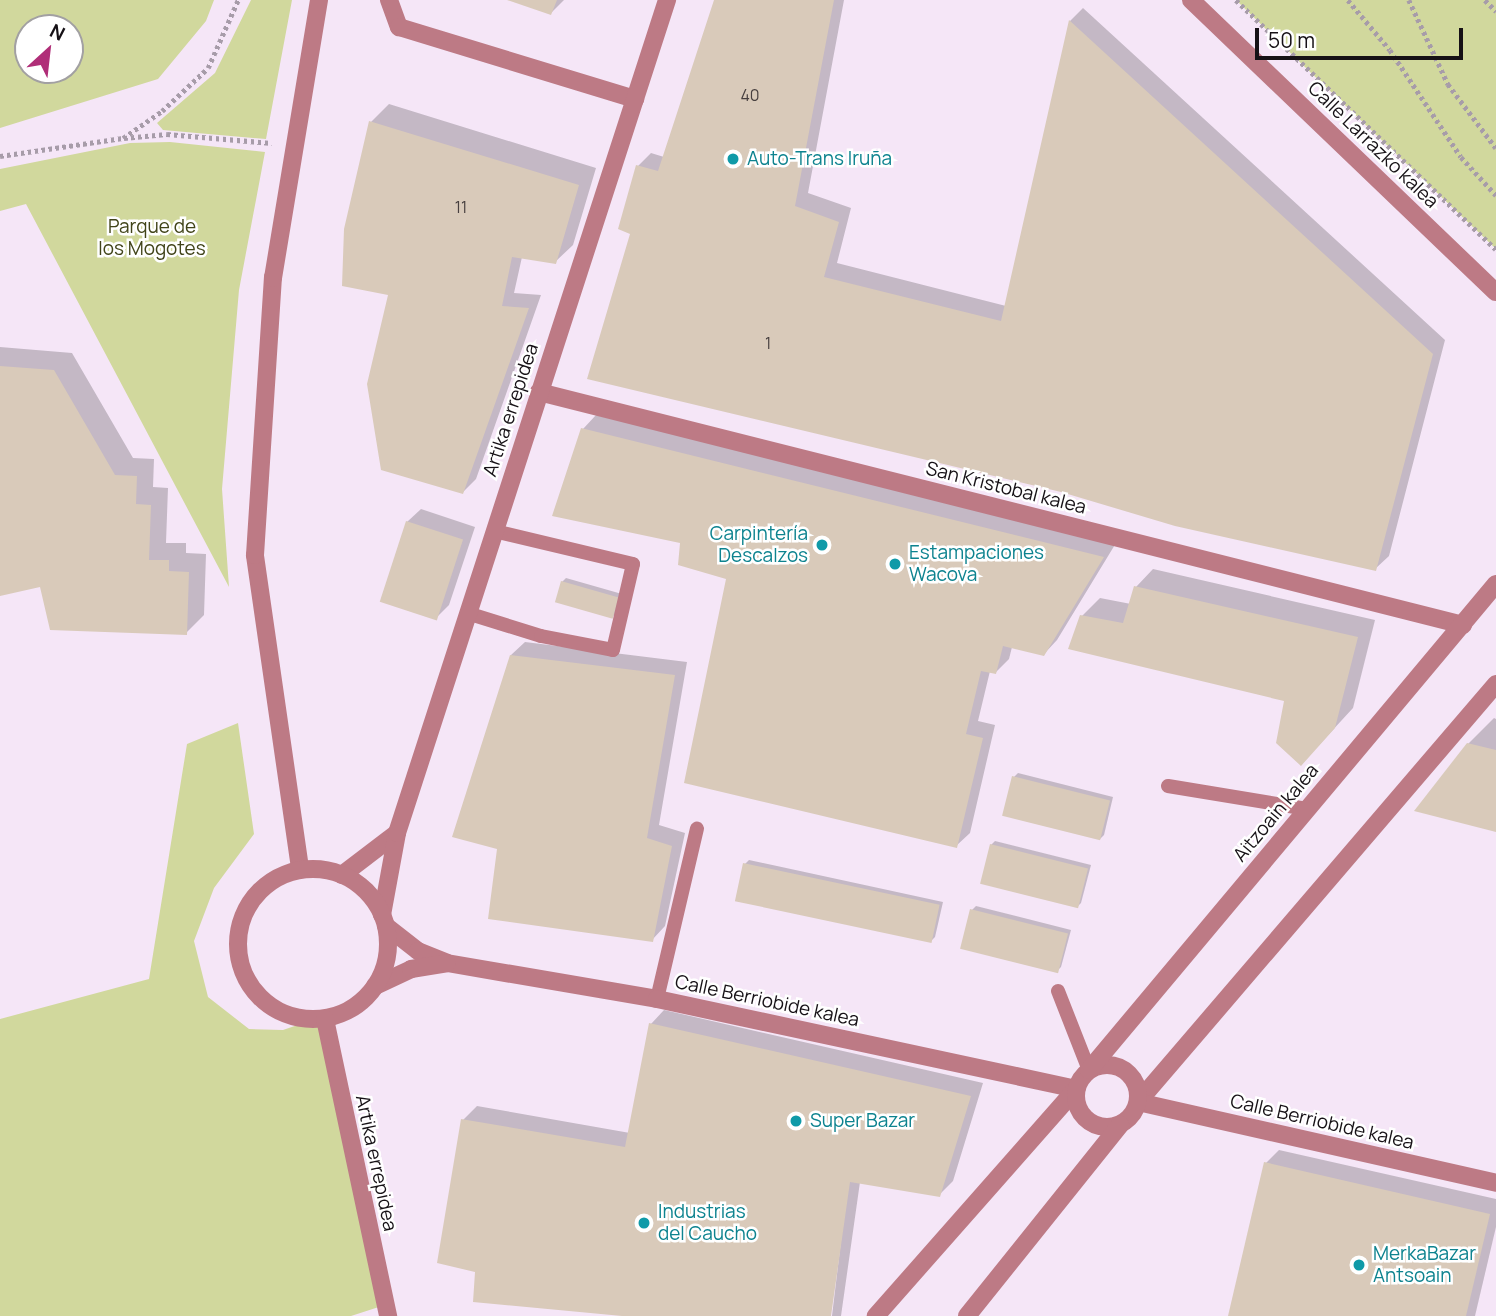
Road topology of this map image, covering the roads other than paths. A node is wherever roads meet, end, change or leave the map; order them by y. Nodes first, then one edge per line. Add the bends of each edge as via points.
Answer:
1 (319, 0) edge
2 (389, 0) edge
3 (667, 0) edge
4 (1191, 0) edge
5 (635, 99) junction
6 (1496, 292) edge
7 (539, 392) junction
8 (494, 531) junction
9 (1496, 584) edge
10 (467, 613) junction
11 (1463, 625) junction
12 (1496, 684) edge
13 (1168, 786) dead end
14 (1307, 809) junction
15 (697, 829) dead end
16 (397, 833) junction
17 (300, 868) junction
18 (342, 875) junction
19 (384, 920) junction
20 (447, 963) junction
21 (375, 986) junction
22 (1058, 991) dead end
23 (657, 999) junction
24 (325, 1019) junction
25 (1089, 1070) junction
26 (1076, 1089) junction
27 (1138, 1102) junction
28 (1120, 1125) junction
29 (1496, 1183) edge
30 (388, 1316) edge
31 (876, 1316) edge
32 (967, 1316) edge

1 - 17 street via 273,278 255,555
2 - 5 street via 399,27
3 - 5 street, Artika errepidea
4 - 6 street, Calle Larrazko kalea
5 - 7 street, Artika errepidea
7 - 8 street, Artika errepidea
7 - 11 street, San Kristobal kalea
8 - 10 street, Artika errepidea
8 - 10 lane via 634,564 613,650 541,636
9 - 11 street, Aitzoain kalea
10 - 16 street, Artika errepidea
11 - 14 street, Aitzoain kalea
12 - 27 street
13 - 14 lane
14 - 25 street, Aitzoain kalea
15 - 23 lane
16 - 18 street
16 - 19 street, Artika errepidea
17 - 18 street
17 - 24 street via 264,887 250,903 239,933 240,966 264,1002 303,1019
18 - 19 street via 359,885
19 - 20 street, Calle Berriobide kalea via 418,951
19 - 21 street via 388,951
20 - 21 street, Calle Berriobide kalea via 411,969
20 - 23 street, Calle Berriobide kalea
21 - 24 street via 348,1011
22 - 25 lane
23 - 26 street, Calle Berriobide kalea
24 - 30 street, Artika errepidea
25 - 26 street
25 - 27 street via 1109,1065 1128,1073
26 - 28 street via 1078,1109 1091,1124
26 - 31 street
27 - 28 street
27 - 29 street, Calle Berriobide kalea
28 - 32 street

